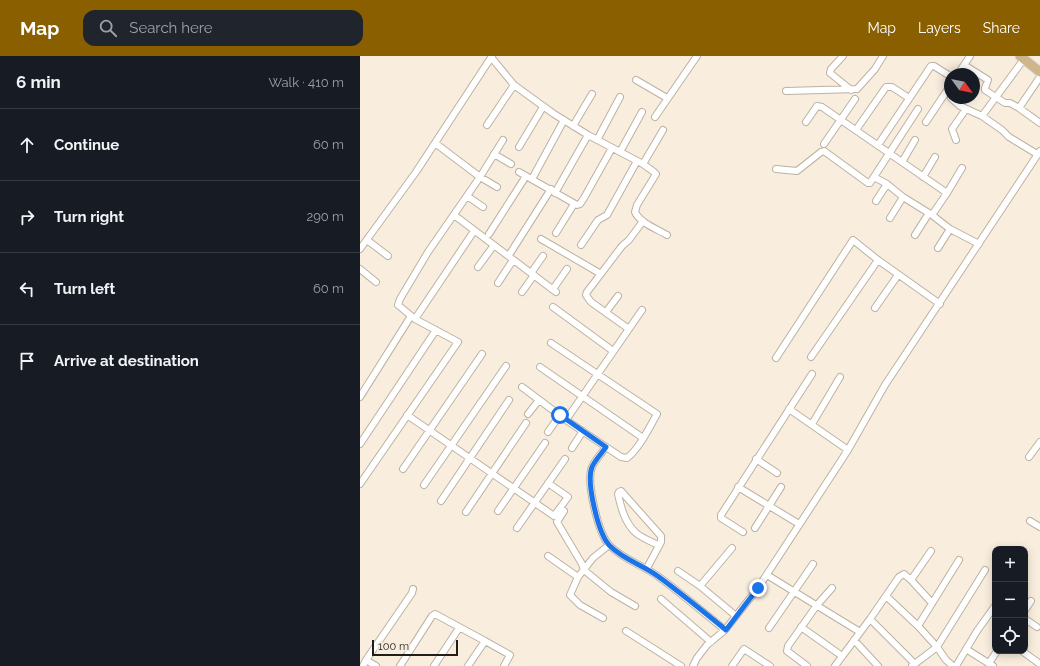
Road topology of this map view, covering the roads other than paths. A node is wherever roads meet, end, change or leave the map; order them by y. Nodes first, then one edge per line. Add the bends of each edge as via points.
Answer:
1 (492, 56) edge
2 (697, 56) edge
3 (843, 56) edge
4 (883, 56) edge
5 (970, 56) edge
6 (1022, 57) edge
7 (964, 65) junction
8 (962, 68) edge
9 (944, 72) edge
10 (1040, 72) edge
11 (1040, 77) edge
12 (636, 80) dead end
13 (514, 85) junction
14 (851, 90) junction
15 (786, 91) dead end
16 (592, 94) dead end
17 (620, 97) dead end
18 (667, 98) junction
19 (909, 98) junction
20 (996, 98) junction
21 (855, 99) dead end
22 (944, 102) edge
23 (958, 104) edge
24 (543, 107) junction
25 (1019, 108) junction
26 (918, 109) dead end
27 (966, 109) junction
28 (642, 112) dead end
29 (982, 116) junction
30 (655, 117) dead end
31 (564, 120) junction
32 (840, 120) junction
33 (806, 122) dead end
34 (926, 122) dead end
35 (1040, 123) edge
36 (487, 125) dead end
37 (573, 126) junction
38 (663, 130) dead end
39 (856, 130) junction
40 (588, 135) junction
41 (503, 140) dead end
42 (598, 140) junction
43 (915, 140) dead end
44 (956, 140) dead end
45 (435, 143) junction
46 (824, 144) dead end
47 (878, 145) junction
48 (519, 147) dead end
49 (612, 148) junction
50 (620, 152) junction
51 (1039, 153) edge
52 (494, 154) junction
53 (890, 154) junction
54 (936, 157) dead end
55 (902, 162) junction
56 (640, 163) junction
57 (511, 164) dead end
58 (962, 168) dead end
59 (776, 169) dead end
60 (519, 172) dead end
61 (480, 177) junction
62 (874, 177) junction
63 (923, 177) junction
64 (529, 178) junction
65 (887, 184) junction
66 (497, 187) dead end
67 (553, 191) junction
68 (947, 193) junction
69 (467, 196) junction
70 (903, 197) junction
71 (876, 201) dead end
72 (574, 204) junction
73 (483, 207) dead end
74 (930, 214) junction
75 (454, 215) junction
76 (890, 218) dead end
77 (643, 221) junction
78 (950, 229) junction
79 (474, 231) junction
80 (556, 233) dead end
81 (489, 234) dead end
82 (667, 235) dead end
83 (915, 235) dead end
84 (541, 239) dead end
85 (367, 240) junction
86 (978, 244) junction
87 (581, 245) dead end
88 (494, 246) junction
89 (938, 248) dead end
90 (360, 249) edge
91 (511, 252) dead end
92 (388, 256) dead end
93 (543, 256) dead end
94 (513, 260) junction
95 (878, 260) junction
96 (478, 267) dead end
97 (360, 269) edge
98 (567, 269) dead end
99 (532, 274) junction
100 (601, 274) junction
101 (898, 275) junction
102 (376, 282) dead end
103 (498, 283) dead end
104 (522, 292) dead end
105 (618, 296) dead end
106 (940, 304) junction
107 (553, 307) dead end
108 (875, 308) dead end
109 (642, 310) dead end
110 (606, 312) junction
111 (413, 317) junction
112 (629, 329) junction
113 (436, 330) junction
114 (551, 343) dead end
115 (613, 351) junction
116 (482, 354) dead end
117 (811, 357) dead end
118 (776, 358) dead end
119 (506, 366) dead end
120 (540, 367) dead end
121 (812, 374) dead end
122 (597, 375) junction
123 (840, 377) dead end
124 (522, 387) dead end
125 (360, 397) edge
126 (582, 397) junction
127 (509, 400) dead end
128 (539, 400) junction
129 (790, 409) junction
130 (528, 414) dead end
131 (407, 415) junction
132 (560, 415) junction
133 (566, 420) junction
134 (526, 423) dead end
135 (812, 424) junction
136 (429, 431) junction
137 (583, 431) junction
138 (548, 432) dead end
139 (643, 438) junction
140 (1040, 442) edge
141 (545, 443) dead end
142 (360, 444) edge
143 (451, 445) junction
144 (606, 447) junction
145 (572, 448) dead end
146 (848, 450) junction
147 (1029, 457) dead end
148 (470, 458) junction
149 (756, 459) junction
150 (564, 460) dead end
151 (403, 470) dead end
152 (777, 473) dead end
153 (492, 474) junction
154 (360, 484) edge
155 (548, 484) junction
156 (424, 485) dead end
157 (738, 487) junction
158 (781, 487) dead end
159 (514, 489) junction
160 (441, 501) dead end
161 (535, 503) junction
162 (769, 506) junction
163 (498, 511) dead end
164 (564, 511) dead end
165 (466, 512) dead end
166 (1030, 521) dead end
167 (799, 524) junction
168 (517, 528) dead end
169 (755, 528) dead end
170 (1040, 528) edge
171 (743, 532) dead end
172 (609, 545) junction
173 (658, 545) junction
174 (732, 548) dead end
175 (931, 551) dead end
176 (548, 556) dead end
177 (959, 560) dead end
178 (813, 564) dead end
179 (646, 568) junction
180 (584, 570) junction
181 (985, 570) dead end
182 (678, 571) dead end
183 (767, 575) junction
184 (578, 577) junction
185 (911, 580) junction
186 (700, 586) junction
187 (832, 588) dead end
188 (413, 589) dead end
189 (793, 591) junction
190 (886, 596) junction
191 (661, 599) dead end
192 (1031, 601) dead end
193 (932, 603) junction
194 (816, 605) junction
195 (635, 606) dead end
196 (1028, 606) edge
197 (992, 610) edge
198 (736, 616) junction
199 (603, 618) dead end
200 (870, 619) junction
201 (1028, 621) edge
202 (918, 626) junction
203 (801, 627) junction
204 (1037, 627) dead end
205 (459, 628) junction
206 (769, 628) dead end
207 (726, 630) junction
208 (626, 631) dead end
209 (860, 632) junction
210 (854, 640) junction
211 (485, 641) junction
212 (711, 642) junction
213 (937, 646) junction
214 (966, 649) junction
215 (996, 654) edge
216 (1026, 654) edge
217 (842, 656) junction
218 (366, 660) junction
219 (1040, 664) edge
220 (838, 665) edge
221 (914, 665) edge
222 (991, 665) edge
223 (363, 666) edge
224 (376, 666) edge
225 (400, 666) edge
226 (434, 666) edge
227 (468, 666) edge
228 (504, 666) edge
229 (681, 666) edge
230 (693, 666) edge
231 (732, 666) edge
232 (770, 666) edge
233 (807, 666) edge
234 (878, 666) edge
235 (954, 666) edge

1 - 13 street
1 - 45 street
2 - 18 street
3 - 14 street via 830,73
4 - 14 street via 860,87
5 - 7 street
6 - 10 main road
6 - 20 street
7 - 8 street
7 - 20 street via 988,80 985,89
9 - 19 street via 932,66
11 - 25 street
12 - 18 street
13 - 24 street
13 - 36 street
14 - 15 street
16 - 37 street
17 - 42 street
18 - 30 street
19 - 39 street via 886,86
19 - 47 street
20 - 25 street
20 - 29 street
21 - 32 street
22 - 34 street
23 - 27 street
24 - 31 street
24 - 48 street
25 - 35 street
26 - 53 street
27 - 29 street
27 - 44 street via 952,129
28 - 50 street
29 - 51 street via 1009,137
31 - 37 street
31 - 64 street
32 - 33 street via 820,106
32 - 39 street
32 - 46 street
37 - 40 street
38 - 56 street
39 - 47 street
40 - 42 street
40 - 67 street
41 - 52 street
42 - 49 street
43 - 55 street
45 - 61 street
45 - 85 street
47 - 53 street
49 - 50 street
49 - 72 street via 580,204
50 - 56 street
51 - 86 street
52 - 57 street
52 - 61 street
53 - 55 street
53 - 62 street
54 - 63 street
55 - 63 street
56 - 77 street via 656,174 635,209 636,216
56 - 87 street via 607,215 598,220
58 - 68 street
59 - 62 street via 797,171 824,151 868,183
60 - 64 street
61 - 66 street
61 - 69 street
62 - 65 street
63 - 68 street
64 - 67 street
64 - 81 street
65 - 70 street
65 - 71 street
67 - 72 street
67 - 91 street
68 - 74 street
69 - 73 street
69 - 75 street
70 - 74 street
70 - 76 street
72 - 80 street
74 - 78 street
74 - 83 street
75 - 79 street
75 - 111 street via 400,299 398,306
77 - 82 street
77 - 100 street
78 - 86 street
78 - 89 street
79 - 88 street
79 - 111 street
84 - 100 street
85 - 90 street
85 - 92 street
86 - 106 street
88 - 94 street
88 - 96 street
93 - 99 street
94 - 99 street
94 - 103 street
95 - 101 street
95 - 117 street
95 - 118 street via 853,240
97 - 102 street
98 - 99 street via 554,291
99 - 104 street
100 - 110 street via 586,296
101 - 106 street
101 - 108 street
105 - 110 street
106 - 146 street via 885,385
107 - 115 street
109 - 112 street
110 - 112 street
111 - 113 street
111 - 125 street
112 - 115 street
113 - 131 street via 458,342
113 - 142 street
114 - 122 street
115 - 122 street
116 - 136 street
119 - 143 street
120 - 126 street
121 - 129 street
122 - 126 street
122 - 139 street via 657,414
123 - 135 street
124 - 128 street
126 - 133 street
126 - 139 street
127 - 148 street
128 - 130 street
128 - 132 street
129 - 135 street
129 - 149 street
131 - 136 street
131 - 154 street
132 - 133 street
132 - 138 street
133 - 137 street
134 - 153 street
135 - 146 street
136 - 143 street
136 - 151 street
137 - 144 street
137 - 145 street
139 - 144 street via 627,458
140 - 147 street
141 - 159 street
143 - 148 street
143 - 156 street
144 - 172 street via 592,468 591,476 592,498 597,519
146 - 167 street
148 - 153 street
148 - 160 street
149 - 152 street
149 - 157 street
150 - 155 street
153 - 159 street
153 - 165 street
155 - 161 street
155 - 161 street via 568,497 554,516
157 - 162 street
157 - 171 street via 721,518
158 - 162 street
159 - 161 street
159 - 163 street
161 - 168 street
162 - 167 street
162 - 169 street
164 - 180 street via 557,522
166 - 170 street
167 - 183 street
172 - 179 street via 627,559
172 - 180 street via 593,558
173 - 173 street via 637,533 626,520 619,492 621,491 661,536 662,540
173 - 179 street
174 - 186 street
175 - 185 street
176 - 184 street
177 - 193 street
178 - 189 street
179 - 207 street
180 - 184 street
180 - 195 street via 611,592
181 - 213 street
182 - 186 street
183 - 189 street
183 - 198 street
184 - 199 street via 570,595 580,605
185 - 190 street via 904,574 899,577
185 - 193 street
186 - 198 street
187 - 194 street
188 - 218 street
189 - 194 street
189 - 206 street
190 - 200 street
190 - 202 street
191 - 212 street
192 - 196 street
193 - 202 street
194 - 203 street
194 - 209 street
197 - 214 street
198 - 207 street
200 - 209 street
200 - 221 street
201 - 204 street
202 - 213 street
203 - 217 street
203 - 233 street via 787,651
205 - 211 street
205 - 225 street via 433,615
205 - 226 street
207 - 212 street
208 - 229 street
209 - 210 street
210 - 217 street
210 - 234 street
211 - 227 street
211 - 228 street via 509,654
212 - 230 street
213 - 221 street
213 - 235 street via 946,660
214 - 222 street
214 - 235 street
215 - 222 street
216 - 219 street
217 - 220 street
218 - 223 street
218 - 224 street
231 - 232 street via 744,649

